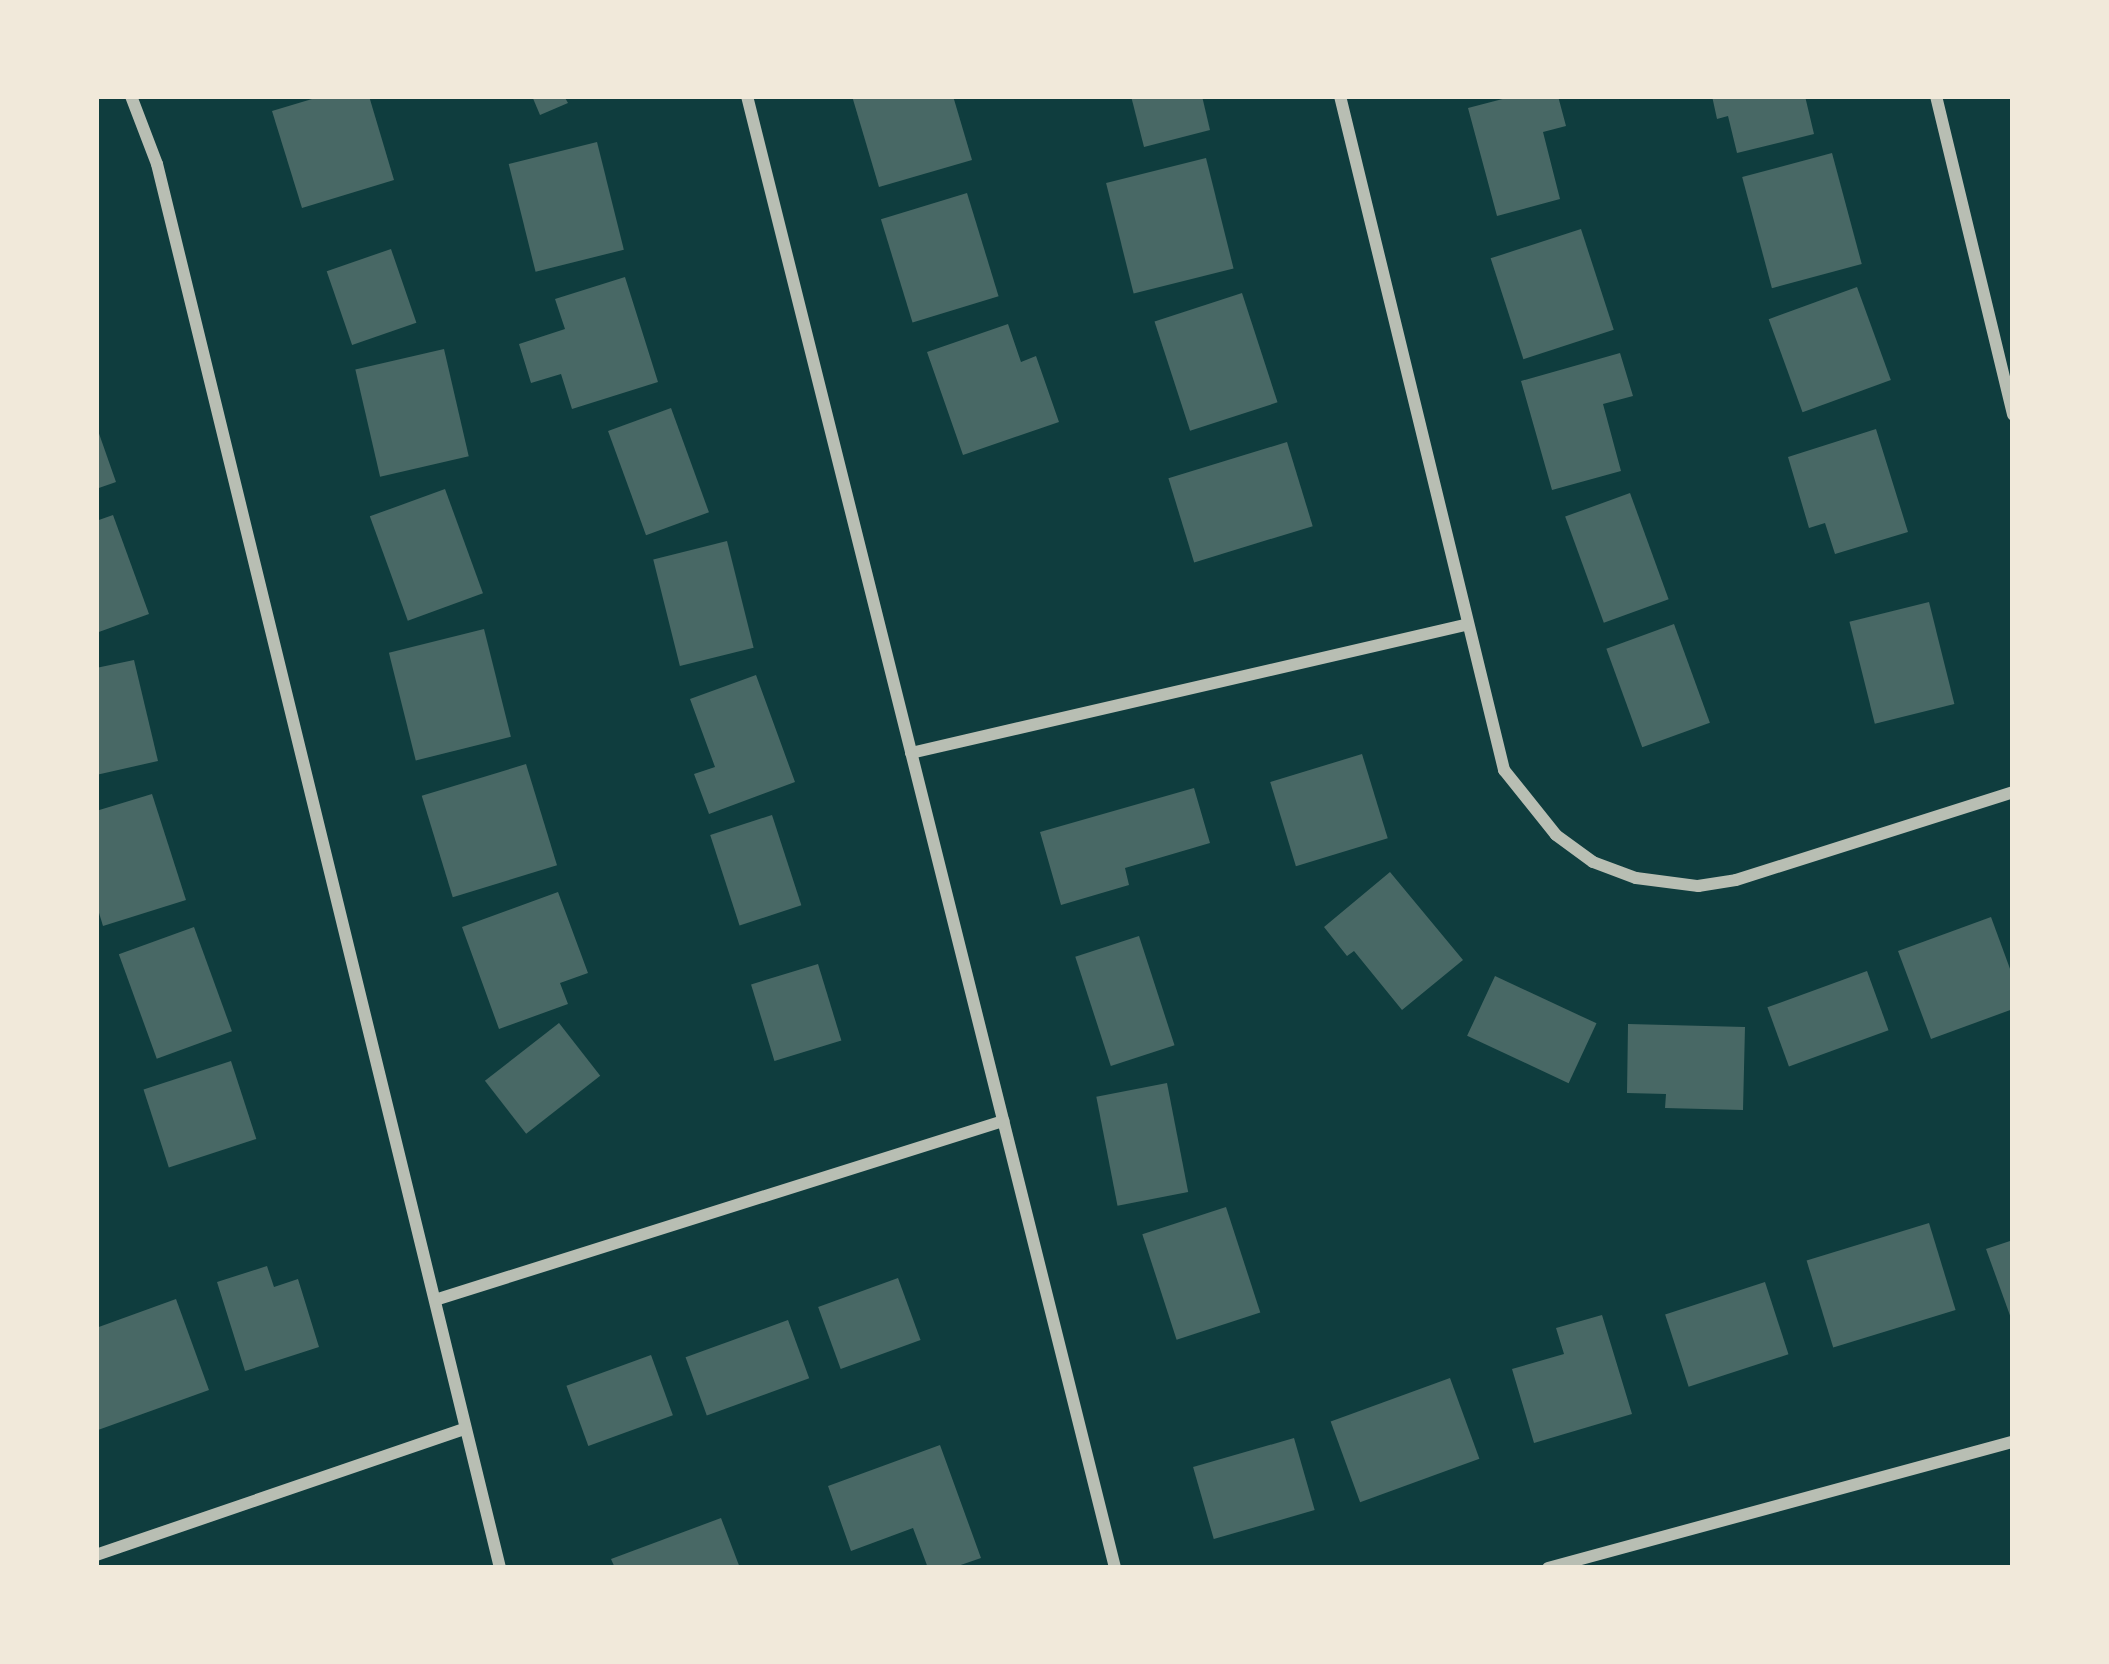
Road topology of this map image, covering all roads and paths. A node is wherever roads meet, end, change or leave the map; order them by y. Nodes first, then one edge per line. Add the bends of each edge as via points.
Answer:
1 (131, 96) edge
2 (747, 96) edge
3 (1340, 96) edge
4 (1936, 96) edge
5 (2013, 415) edge
6 (1465, 625) junction
7 (911, 753) junction
8 (2013, 792) edge
9 (1004, 1121) junction
10 (436, 1300) junction
11 (464, 1429) junction
12 (2013, 1442) edge
13 (96, 1555) edge
14 (500, 1568) edge
15 (1115, 1568) edge
16 (1548, 1568) edge

1 - 10 street via 157,164
2 - 7 street
3 - 6 street
4 - 5 street
6 - 7 street
6 - 8 street via 1504,770 1556,836 1636,878 1698,886 1736,880
7 - 9 street
9 - 10 street
9 - 15 street
10 - 11 street
11 - 13 street
11 - 14 street
12 - 16 street

